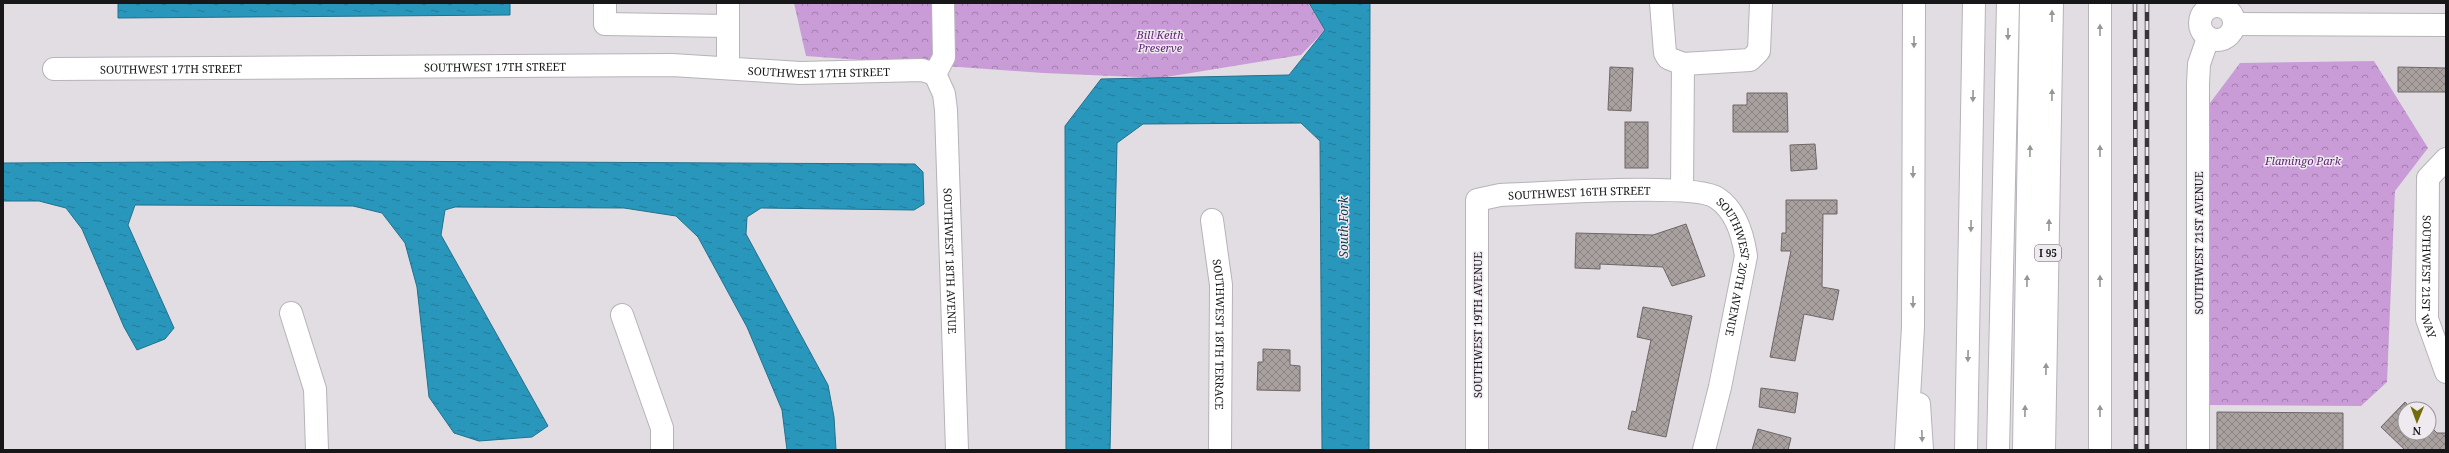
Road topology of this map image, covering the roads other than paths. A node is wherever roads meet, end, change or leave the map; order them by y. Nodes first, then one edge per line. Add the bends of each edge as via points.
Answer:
1 (605, 3) edge
2 (728, 3) edge
3 (943, 3) edge
4 (1661, 3) edge
5 (1761, 3) edge
6 (1914, 3) edge
7 (1974, 3) edge
8 (2008, 3) edge
9 (2031, 3) edge
10 (2052, 3) edge
11 (2100, 3) edge
12 (2224, 5) edge
13 (2234, 24) junction
14 (2446, 25) edge
15 (728, 26) junction
16 (2208, 38) junction
17 (2042, 57) junction
18 (1683, 64) junction
19 (728, 68) junction
20 (54, 69) dead end
21 (935, 74) junction
22 (2446, 159) edge
23 (1682, 189) junction
24 (1477, 200) joint
25 (1212, 220) dead end
26 (291, 313) dead end
27 (622, 314) dead end
28 (1913, 327) junction
29 (2446, 372) edge
30 (317, 450) edge
31 (662, 450) edge
32 (957, 450) edge
33 (1220, 450) edge
34 (1477, 450) edge
35 (1704, 450) edge
36 (1906, 450) edge
37 (1922, 450) edge
38 (1966, 450) edge
39 (1998, 450) edge
40 (2024, 450) edge
41 (2044, 450) edge
42 (2100, 450) edge
43 (2198, 450) edge

1 - 15 main road via 605,24
2 - 15 main road
3 - 21 main road via 944,57
4 - 18 main road via 1665,53 1668,58
5 - 18 main road via 1759,51 1750,60
6 -> 28 main road
7 -> 38 main road
8 -> 39 main road
9 - 17 main road
17 -> 10 main road, I 95
42 -> 11 main road
12 - 13 main road via 2231,13
12 - 16 main road via 2206,9 2200,19 2201,30
13 - 14 main road
13 - 16 main road via 2230,35 2225,38
15 - 19 main road
16 - 43 main road, SOUTHWEST 21ST AVENUE via 2199,64 2198,84
40 -> 17 main road
41 -> 17 main road, I 95
18 - 23 main road
19 - 20 main road, SOUTHWEST 17TH STREET via 672,65 504,65
19 - 21 main road, SOUTHWEST 17TH STREET via 800,73 922,70
21 - 32 main road, SOUTHWEST 18TH AVENUE via 944,94 946,110
22 - 29 main road, SOUTHWEST 21ST WAY via 2428,178 2427,319
23 - 24 main road, SOUTHWEST 16TH STREET via 1500,195
23 - 35 main road, SOUTHWEST 20TH AVENUE via 1716,197 1733,216 1744,239 1746,256 1720,387
24 - 34 main road, SOUTHWEST 19TH AVENUE
25 - 33 main road, SOUTHWEST 18TH TERRACE via 1221,285
26 - 30 main road via 315,389
27 - 31 main road via 662,428
28 - 36 main road
28 -> 37 main road

